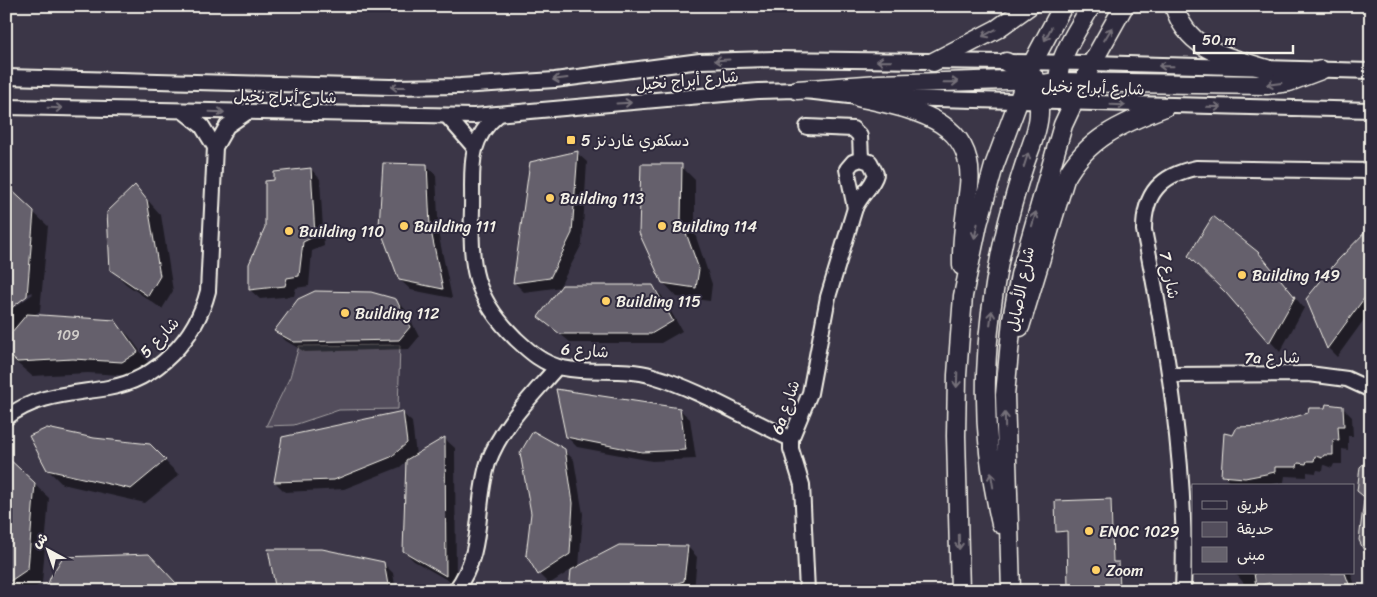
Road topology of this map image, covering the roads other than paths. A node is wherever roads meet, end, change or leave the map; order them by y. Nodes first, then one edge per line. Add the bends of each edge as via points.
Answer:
1 (1029, 6) edge
2 (1063, 6) edge
3 (1091, 6) edge
4 (1124, 6) edge
5 (1174, 6) edge
6 (933, 62) junction
7 (1006, 62) joint
8 (1092, 63) junction
9 (1267, 68) junction
10 (1321, 70) junction
11 (1371, 71) edge
12 (1058, 74) junction
13 (6, 77) edge
14 (1032, 81) junction
15 (1082, 82) junction
16 (797, 90) junction
17 (858, 97) junction
18 (1018, 102) junction
19 (1072, 104) junction
20 (6, 107) edge
21 (1165, 107) junction
22 (1371, 110) edge
23 (182, 111) junction
24 (247, 113) junction
25 (498, 114) junction
26 (447, 116) junction
27 (807, 127) dead end
28 (215, 147) junction
29 (474, 147) junction
30 (861, 159) junction
31 (1371, 171) edge
32 (855, 208) junction
33 (963, 296) junction
34 (556, 367) junction
35 (1007, 370) junction
36 (1170, 375) junction
37 (1371, 390) edge
38 (6, 418) edge
39 (791, 439) junction
40 (1010, 561) junction
41 (455, 591) edge
42 (807, 591) edge
43 (960, 591) edge
44 (1011, 591) edge
45 (1183, 591) edge

1 -> 6 main road via 997,29
2 -> 14 main road
3 - 12 main road
8 -> 4 main road, شارع الأصايل
5 - 9 main road via 1188,35 1204,47
6 - 7 street, شارع أبراج نخيل
6 -> 13 street, شارع أبراج نخيل via 737,59 525,83 460,86
7 - 14 main road
9 -> 8 street, شارع أبراج نخيل
8 - 12 main road via 1075,72
8 - 15 main road, شارع الأصايل
9 - 10 street, شارع أبراج نخيل
10 - 11 street, شارع أبراج نخيل
10 -> 15 main road via 1289,82 1266,85
12 - 14 main road
12 - 14 street, شارع أبراج نخيل
12 - 15 main road
12 - 19 main road
16 -> 14 main road via 879,84
14 - 18 main road
14 - 19 street, شارع أبراج نخيل
40 -> 14 main road via 988,455 984,417 986,373 990,318 1000,257 1037,125
15 - 19 main road, شارع الأصايل
16 - 17 street, شارع أبراج نخيل
25 -> 16 street, شارع أبراج نخيل
17 - 18 street, شارع أبراج نخيل
17 - 33 main road via 930,116 956,137 964,151 969,184 962,242
18 -> 33 main road via 992,174
19 -> 21 street, شارع أبراج نخيل
35 -> 19 main road, شارع الأصايل via 1020,276 1048,170
20 -> 23 street, شارع أبراج نخيل
21 -> 22 street, شارع أبراج نخيل
21 - 35 main road via 1115,127 1086,149 1073,164 1065,179
23 -> 24 street, شارع أبراج نخيل
23 - 28 street via 202,126
24 - 26 street, شارع أبراج نخيل
24 - 28 street, شارع 5 via 227,126
25 - 26 street, شارع أبراج نخيل
25 - 29 street, شارع 6
26 - 29 street
27 - 30 street via 853,129 860,136
28 - 38 street, شارع 5 via 208,291 200,314 186,338 157,368 132,381 39,400
29 - 34 street, شارع 6 via 471,252 478,288 504,328 532,354
30 - 32 street via 852,162 847,169
30 - 32 street via 870,162 876,174
31 - 36 street, شارع 7 via 1196,168 1181,171 1158,186 1146,207 1144,230
32 - 39 street, 6a شارع via 828,297 810,393
33 -> 43 main road via 956,436
34 - 39 street, شارع 6 via 629,371 654,376
34 - 41 street via 511,422 493,452 485,476 473,557
40 -> 35 main road, شارع الأصايل via 1005,420
36 - 37 street, 7a شارع via 1309,374 1347,379
36 - 45 street, شارع 7 via 1182,513
39 - 42 street, 6a شارع via 792,454 802,485
40 - 44 main road, شارع الأصايل

